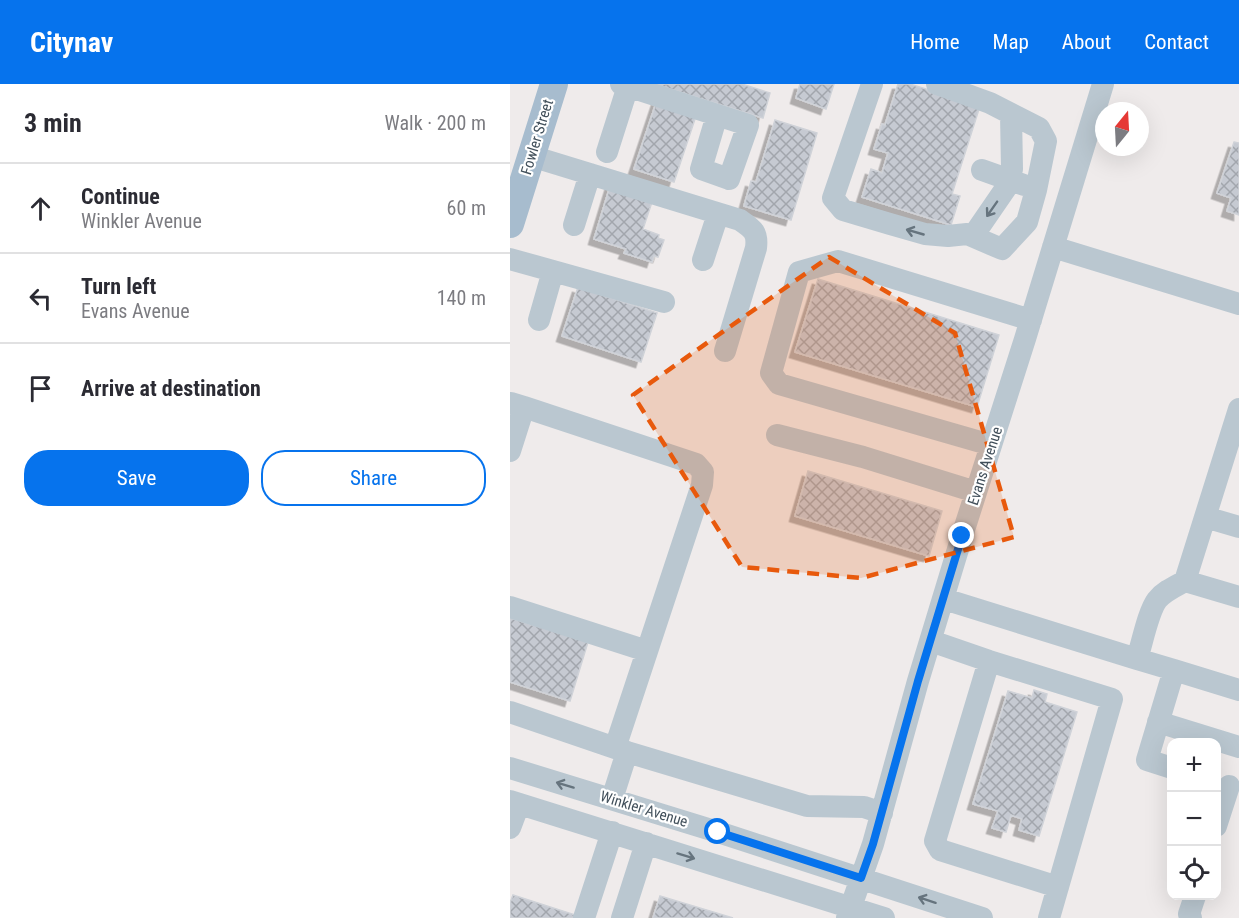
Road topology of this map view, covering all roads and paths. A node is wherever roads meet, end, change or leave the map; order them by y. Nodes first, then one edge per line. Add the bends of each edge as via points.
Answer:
1 (554, 84) edge
2 (872, 84) edge
3 (937, 84) edge
4 (1103, 84) edge
5 (625, 85) edge
6 (1011, 114) junction
7 (717, 115) dead end
8 (607, 152) dead end
9 (522, 168) edge
10 (982, 170) dead end
11 (590, 174) junction
12 (1010, 180) junction
13 (1036, 190) junction
14 (1067, 204) junction
15 (718, 214) junction
16 (510, 224) edge
17 (574, 225) dead end
18 (973, 237) junction
19 (1053, 247) junction
20 (510, 259) edge
21 (704, 260) dead end
22 (553, 271) junction
23 (664, 302) dead end
24 (1239, 304) edge
25 (539, 320) dead end
26 (1031, 320) junction
27 (725, 351) dead end
28 (517, 405) edge
29 (1239, 409) edge
30 (777, 435) dead end
31 (991, 446) junction
32 (510, 451) edge
33 (976, 492) junction
34 (1205, 517) junction
35 (1239, 527) edge
36 (1185, 581) junction
37 (1239, 597) edge
38 (944, 599) junction
39 (510, 607) edge
40 (931, 642) junction
41 (647, 651) junction
42 (1137, 659) junction
43 (989, 661) junction
44 (1174, 670) junction
45 (1239, 690) edge
46 (510, 712) edge
47 (1158, 722) junction
48 (1239, 747) edge
49 (621, 750) junction
50 (1167, 766) edge
51 (510, 768) edge
52 (1228, 786) edge
53 (612, 799) junction
54 (515, 802) edge
55 (1221, 809) edge
56 (882, 813) junction
57 (510, 828) edge
58 (612, 832) junction
59 (646, 843) junction
60 (861, 878) junction
61 (1058, 887) junction
62 (1194, 900) edge
63 (849, 913) edge
64 (584, 918) edge
65 (622, 918) edge
66 (884, 918) edge
67 (982, 918) edge
68 (1049, 918) edge
69 (1191, 918) edge

1 - 9 main road, Fowler Street
18 -> 2 street via 925,234 843,210 833,198
3 - 6 street
4 - 14 street, Evans Avenue
5 - 7 street
5 - 8 street
6 - 12 street
6 - 13 street via 1039,129 1046,141
9 - 11 street
9 - 16 main road, Fowler Street
10 - 12 street
11 - 15 street
11 - 17 street
12 - 13 street
12 -> 18 street
13 - 14 street
13 - 18 street via 1027,222 1002,249
14 - 19 street, Evans Avenue
15 - 21 street
15 - 27 street via 740,220 753,229 757,239
19 - 24 street
19 - 26 street, Evans Avenue
20 - 22 street
22 - 23 street
22 - 25 street
26 - 31 street, Evans Avenue
26 - 31 street via 838,261 799,272 771,373 779,384
28 - 32 street
28 - 41 street via 696,464 703,472
29 - 34 street
30 - 33 street
31 - 33 street, Evans Avenue
33 - 38 street, Evans Avenue
34 - 35 street
34 - 36 street
36 - 37 street
36 - 42 street via 1158,598
38 - 40 street, Evans Avenue
38 - 42 street
39 - 41 street
40 - 43 street
40 - 56 street, Evans Avenue
41 - 49 street
42 - 44 street
43 - 61 street via 935,841 940,850
43 - 61 street via 1112,699
44 - 45 street
44 - 47 street
46 - 49 street
47 - 48 street
47 - 50 street via 1147,760
49 - 53 street
49 - 56 street via 807,806 864,807
53 -> 51 street, Winkler Avenue
52 - 55 street
53 - 60 street, Winkler Avenue
54 - 57 street
54 - 58 street
56 - 60 street, Evans Avenue
58 - 59 street
58 - 64 street
59 -> 63 street
59 - 65 street
60 - 63 street, Evans Avenue
67 -> 60 street, Winkler Avenue
61 - 68 street
62 - 69 street
63 - 66 street

